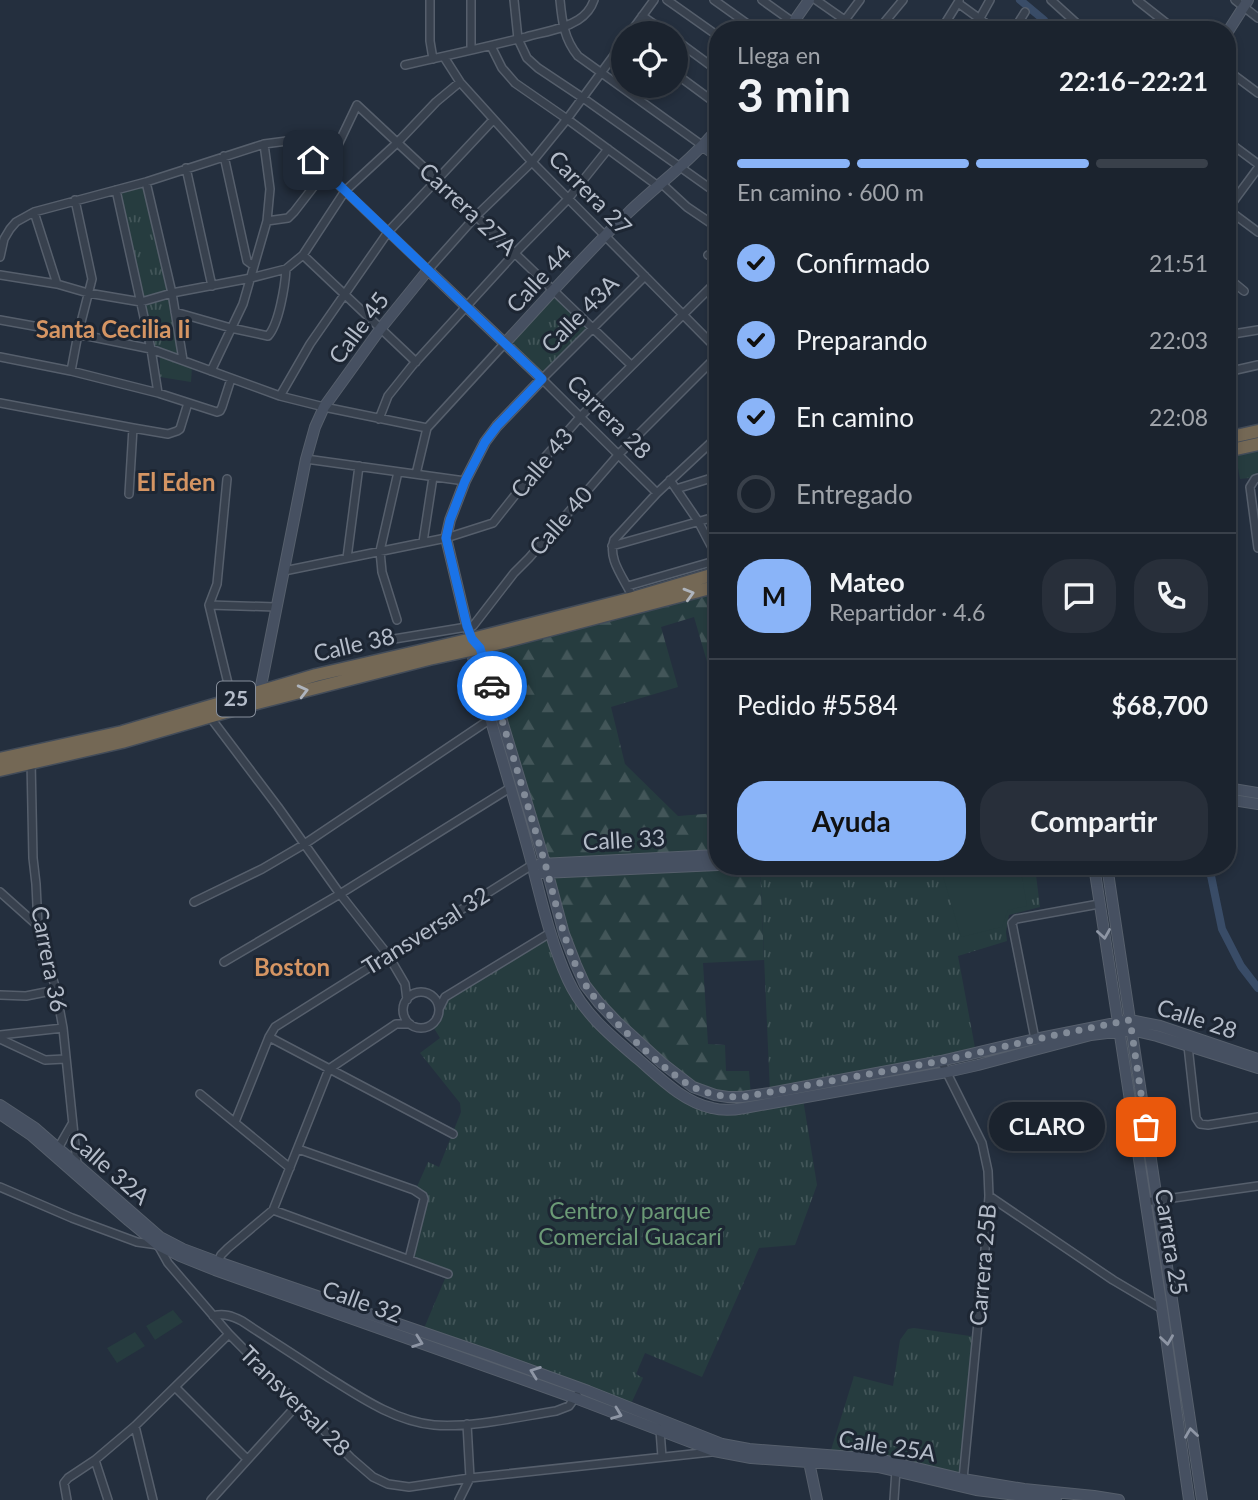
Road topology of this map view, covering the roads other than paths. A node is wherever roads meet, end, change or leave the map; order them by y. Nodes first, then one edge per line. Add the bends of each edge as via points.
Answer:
1 (430, 0) edge
2 (471, 0) edge
3 (514, 0) edge
4 (560, 0) edge
5 (594, 0) edge
6 (654, 0) edge
7 (667, 0) edge
8 (714, 0) edge
9 (762, 0) edge
10 (810, 0) edge
11 (816, 0) edge
12 (860, 0) edge
13 (904, 0) edge
14 (990, 0) edge
15 (1051, 0) edge
16 (1136, 0) edge
17 (959, 2) edge
18 (1242, 2) edge
19 (1025, 12) dead end
20 (642, 16) junction
21 (979, 18) junction
22 (1258, 18) edge
23 (845, 20) joint
24 (638, 21) edge
25 (649, 21) edge
26 (743, 21) edge
27 (785, 21) edge
28 (794, 21) edge
29 (886, 21) edge
30 (947, 21) edge
31 (983, 21) edge
32 (1020, 21) edge
33 (1074, 21) edge
34 (1163, 21) edge
35 (1233, 21) edge
36 (563, 27) junction
37 (709, 30) edge
38 (518, 39) junction
39 (491, 46) junction
40 (471, 49) junction
41 (688, 49) edge
42 (444, 57) junction
43 (433, 59) junction
44 (611, 59) edge
45 (709, 64) edge
46 (405, 65) dead end
47 (601, 73) junction
48 (1236, 76) edge
49 (460, 82) junction
50 (688, 83) edge
51 (1258, 93) edge
52 (583, 97) junction
53 (709, 98) edge
54 (567, 119) junction
55 (493, 120) junction
56 (709, 139) edge
57 (397, 143) junction
58 (264, 145) junction
59 (703, 146) junction
60 (1236, 148) edge
61 (608, 149) junction
62 (709, 150) edge
63 (224, 156) junction
64 (532, 162) junction
65 (1258, 166) edge
66 (681, 167) junction
67 (186, 168) junction
68 (325, 172) junction
69 (437, 180) junction
70 (146, 182) junction
71 (659, 185) junction
72 (709, 187) edge
73 (116, 190) junction
74 (345, 191) junction
75 (1236, 197) edge
76 (568, 199) junction
77 (75, 200) junction
78 (34, 212) junction
79 (476, 216) junction
80 (1236, 216) edge
81 (267, 221) junction
82 (709, 222) edge
83 (388, 232) junction
84 (1258, 232) edge
85 (605, 236) junction
86 (515, 253) junction
87 (303, 255) junction
88 (0, 257) edge
89 (254, 266) junction
90 (286, 269) junction
91 (428, 270) junction
92 (0, 275) edge
93 (645, 276) junction
94 (251, 278) junction
95 (1236, 284) edge
96 (57, 285) junction
97 (212, 286) junction
98 (709, 288) edge
99 (553, 290) junction
100 (1244, 291) dead end
101 (89, 293) junction
102 (172, 293) junction
103 (344, 294) junction
104 (141, 302) junction
105 (466, 306) junction
106 (175, 312) junction
107 (682, 314) junction
108 (0, 320) edge
109 (231, 328) junction
110 (381, 328) junction
111 (592, 328) junction
112 (1258, 330) edge
113 (78, 334) junction
114 (1236, 334) edge
115 (709, 341) edge
116 (505, 342) junction
117 (151, 349) junction
118 (0, 358) edge
119 (183, 360) junction
120 (416, 362) junction
121 (709, 364) edge
122 (631, 365) junction
123 (1258, 365) edge
124 (1236, 370) edge
125 (71, 371) junction
126 (211, 371) junction
127 (231, 379) junction
128 (542, 379) junction
129 (158, 393) junction
130 (280, 396) junction
131 (0, 402) edge
132 (188, 403) junction
133 (324, 407) junction
134 (581, 416) junction
135 (379, 419) junction
136 (133, 428) junction
137 (427, 428) junction
138 (1258, 430) edge
139 (1236, 436) edge
140 (709, 444) edge
141 (1258, 444) edge
142 (1236, 450) edge
143 (619, 454) junction
144 (306, 458) junction
145 (359, 466) junction
146 (398, 472) junction
147 (416, 474) junction
148 (433, 477) junction
149 (1258, 478) edge
150 (227, 479) dead end
151 (709, 479) edge
152 (670, 480) junction
153 (465, 481) junction
154 (676, 489) junction
155 (657, 493) junction
156 (129, 494) dead end
157 (709, 518) edge
158 (698, 521) junction
159 (446, 538) junction
160 (423, 542) junction
161 (709, 542) edge
162 (612, 546) junction
163 (1258, 548) edge
164 (380, 551) junction
165 (347, 558) junction
166 (709, 563) edge
167 (284, 571) junction
168 (709, 575) edge
169 (709, 588) edge
170 (630, 592) junction
171 (209, 605) junction
172 (276, 607) junction
173 (397, 621) dead end
174 (467, 626) junction
175 (382, 641) dead end
176 (474, 646) junction
177 (258, 697) junction
178 (232, 700) junction
179 (210, 717) junction
180 (489, 720) junction
181 (31, 758) junction
182 (0, 760) edge
183 (0, 770) edge
184 (510, 788) junction
185 (1236, 789) edge
186 (1258, 793) edge
187 (1236, 800) edge
188 (1258, 804) edge
189 (303, 845) junction
190 (709, 856) edge
191 (709, 865) edge
192 (546, 868) junction
193 (530, 870) junction
194 (1095, 875) edge
195 (1108, 875) edge
196 (0, 892) edge
197 (340, 894) junction
198 (194, 902) dead end
199 (1099, 904) junction
200 (38, 926) junction
201 (550, 933) junction
202 (388, 955) junction
203 (224, 962) dead end
204 (405, 984) junction
205 (56, 990) junction
206 (420, 992) junction
207 (0, 995) edge
208 (429, 995) junction
209 (445, 997) junction
210 (407, 1000) junction
211 (403, 1008) junction
212 (439, 1009) junction
213 (396, 1024) junction
214 (410, 1024) junction
215 (1130, 1025) junction
216 (1119, 1026) junction
217 (63, 1028) junction
218 (0, 1037) edge
219 (268, 1037) junction
220 (1035, 1039) junction
221 (1188, 1046) junction
222 (65, 1059) junction
223 (1258, 1059) edge
224 (941, 1061) junction
225 (1258, 1068) edge
226 (330, 1069) junction
227 (947, 1072) junction
228 (200, 1094) dead end
229 (0, 1105) edge
230 (0, 1114) edge
231 (1258, 1117) edge
232 (235, 1122) junction
233 (72, 1124) junction
234 (453, 1133) dead end
235 (74, 1142) junction
236 (59, 1147) junction
237 (298, 1149) junction
238 (77, 1164) junction
239 (290, 1168) junction
240 (1258, 1186) edge
241 (0, 1187) edge
242 (989, 1196) junction
243 (1157, 1200) junction
244 (1145, 1202) junction
245 (274, 1210) junction
246 (135, 1215) junction
247 (158, 1245) junction
248 (196, 1254) junction
249 (409, 1259) junction
250 (216, 1266) junction
251 (447, 1274) dead end
252 (1162, 1309) junction
253 (213, 1316) junction
254 (229, 1334) junction
255 (175, 1387) junction
256 (578, 1393) junction
257 (297, 1405) junction
258 (467, 1424) junction
259 (135, 1426) junction
260 (661, 1426) junction
261 (714, 1451) junction
262 (662, 1457) junction
263 (247, 1459) junction
264 (95, 1460) junction
265 (809, 1462) junction
266 (896, 1470) junction
267 (909, 1473) junction
268 (470, 1478) junction
269 (963, 1479) junction
270 (67, 1500) edge
271 (108, 1500) edge
272 (153, 1500) edge
273 (211, 1500) edge
274 (460, 1500) edge
275 (817, 1500) edge
276 (894, 1500) edge
277 (1056, 1500) edge
278 (1119, 1500) edge
279 (1189, 1500) edge
280 (1202, 1500) edge

1 - 43 street
2 - 40 street
3 - 38 street
4 - 36 street
5 - 36 street via 589,12
6 - 20 street
7 - 37 street
8 - 26 street
9 - 27 street
10 - 28 street
11 - 23 street
12 - 23 street
13 - 29 street
14 - 21 street
15 - 33 street
16 - 34 street
17 - 21 street
17 - 30 street
18 - 22 street
18 - 35 street
19 - 32 street
20 - 24 street
20 - 25 street
21 - 31 street
36 - 38 street
36 - 47 street via 578,56
38 - 39 street
38 - 52 street via 538,68
39 - 40 street
39 - 54 street via 515,83
40 - 42 street
41 - 45 street
42 - 43 street
42 - 49 street, Carrera 27
43 - 46 street
44 - 47 street, Calle 45
47 - 52 street, Calle 45
47 - 59 street
48 - 51 street
49 - 55 street, Carrera 27
49 - 57 street
50 - 53 street
52 - 54 street, Calle 45
52 - 66 street
54 - 61 street
54 - 64 street, Calle 45
55 - 64 street, Carrera 27
55 - 69 street
56 - 59 street, Calle 44
57 - 68 street, Carrera 27A via 357,105
57 - 69 street, Carrera 27A
57 - 74 street
58 - 63 street
58 - 68 street, Carrera 28 via 287,141
58 - 81 street via 270,189
59 - 62 street
59 - 66 street, Calle 44
60 - 65 street
61 - 71 street
61 - 76 street
63 - 67 street
63 - 89 street via 247,261
64 - 76 street, Carrera 27
64 - 79 street, Calle 45
65 - 75 street
66 - 71 street, Calle 44
66 - 72 street
67 - 70 street
67 - 97 street
68 - 74 street, Carrera 28
68 - 81 street via 288,218
69 - 79 street, Carrera 27A
69 - 83 street
70 - 73 street
70 - 102 street
71 - 82 street
71 - 85 street, Calle 44
73 - 77 street
73 - 104 street
74 - 83 street, Carrera 28
74 - 87 street
76 - 85 street, Carrera 27
76 - 86 street
77 - 78 street
77 - 101 street via 92,279
78 - 88 street via 10,229
78 - 96 street
79 - 86 street, Carrera 27A
79 - 91 street, Calle 45
80 - 84 street
81 - 89 street
83 - 91 street, Carrera 28
83 - 103 street
85 - 93 street, Carrera 27
85 - 99 street, Calle 44
86 - 99 street, Carrera 27A
86 - 105 street
87 - 90 street
87 - 103 street
89 - 94 street
90 - 94 street
90 - 109 street via 272,332 263,337
91 - 105 street, Carrera 28
91 - 110 street, Calle 45
92 - 96 street
93 - 107 street, Carrera 27
93 - 111 street, Calle 43A
94 - 97 street
94 - 109 street
95 - 100 street
96 - 101 street
97 - 102 street
98 - 107 street, Calle 43
99 - 111 street, Carrera 27A
99 - 116 street, Calle 44
101 - 104 street
101 - 113 street
102 - 104 street
102 - 106 street
103 - 110 street
103 - 130 street
104 - 117 street
105 - 116 street, Carrera 28
105 - 120 street
106 - 109 street
106 - 119 street
107 - 115 street, Carrera 27
107 - 122 street, Calle 43
108 - 113 street
109 - 126 street
110 - 120 street
110 - 133 street, Calle 45
111 - 122 street, Carrera 27A
111 - 128 street, Calle 43A
112 - 114 street
113 - 117 street
113 - 125 street
116 - 128 street, Carrera 28
116 - 137 street, Calle 44
117 - 119 street
117 - 129 street
118 - 125 street
119 - 126 street
120 - 135 street via 388,396
121 - 143 street, Calle 40
122 - 134 street, Calle 43
123 - 124 street
125 - 129 street
126 - 127 street
127 - 130 street
127 - 132 street via 220,411
128 - 134 street, Carrera 28
128 - 153 street, Calle 43A via 497,426
129 - 132 street
130 - 133 street
131 - 136 street
132 - 136 street via 177,432
133 - 135 street
133 - 144 street, Calle 45
134 - 143 street, Carrera 28
134 - 159 street, Calle 43 via 493,523
135 - 137 street
136 - 156 street
137 - 147 street, Calle 44
138 - 139 highway
140 - 152 street
141 - 142 highway
143 - 155 street, Carrera 28
143 - 174 street, Calle 40 via 476,623
144 - 145 street
144 - 167 street, Calle 45
145 - 146 street
145 - 165 street
146 - 147 street
146 - 164 street
147 - 148 street
148 - 153 street
148 - 160 street
149 - 163 street via 1250,492
150 - 171 street via 217,584
151 - 154 street
152 - 154 street
152 - 155 street
153 - 159 street, Calle 43A
154 - 158 street
155 - 162 street
157 - 158 street
158 - 161 street
158 - 162 street
159 - 160 street, Calle 43
159 - 174 street, Calle 43A
160 - 164 street, Calle 43
162 - 170 street via 612,557
164 - 165 street, Calle 43
164 - 173 street
165 - 167 street, Calle 43
166 - 170 street
167 - 172 street, Calle 45
168 - 170 highway, Calle 38 / 25
176 -> 169 highway, Calle 38 / 25
170 - 176 highway, Calle 38 / 25
171 - 172 street
171 - 178 street
172 - 177 street, Calle 45
174 - 175 street
174 - 176 street, Calle 43A
176 - 177 highway, Calle 38 / 25 via 316,675
176 - 180 street, Calle 28
176 - 192 street, Calle 28
177 - 178 highway, Calle 38 / 25
177 - 179 highway, Calle 38 / 25
178 - 181 highway, Calle 38 / 25
179 - 181 highway, Calle 38 / 25 via 122,741
179 - 189 street
180 - 184 street, Calle 28
180 - 189 street
181 - 182 highway, Calle 38 / 25
181 - 183 highway, Calle 38 / 25
181 - 200 street, Carrera 36
184 - 193 street, Calle 28
184 - 197 street
185 - 186 street
187 - 188 street
189 - 197 street
189 - 198 street
190 - 192 street, Calle 33
191 - 192 street, Calle 33
192 - 193 street, Calle 33
192 - 224 street, Calle 28 via 564,934 585,985 617,1022 693,1087 742,1097
193 - 201 street, Calle 28
193 - 202 street, Transversal 32
194 - 199 street, Carrera 25
195 - 215 street, Carrera 25
196 - 200 street
197 - 202 street
197 - 203 street
199 -> 216 street, Carrera 25
199 - 220 street via 1012,923
200 - 205 street, Carrera 36
201 - 209 street
201 - 227 street, Calle 28 via 569,982 602,1028 674,1090 713,1109 744,1108
202 - 204 street
202 - 219 street, Transversal 32 via 275,1027
204 - 206 street
204 - 210 street
205 - 207 street
205 - 217 street, Carrera 36
206 - 208 street
206 - 210 street
208 - 209 street
208 - 212 street
209 - 212 street
210 - 211 street
211 - 213 street
211 - 214 street
212 - 214 street via 426,1028
213 - 214 street
213 - 226 street
215 - 216 street, Calle 28
215 - 221 street, Calle 28
215 - 223 street, Calle 28 via 1145,1022
215 - 243 street, Carrera 25
216 - 220 street, Calle 28
216 - 227 street, Calle 28
216 - 244 street, Carrera 25
217 - 218 street
217 - 222 street, Carrera 36
218 - 222 street via 45,1060
219 - 226 street
219 - 232 street, Transversal 32
220 - 224 street, Calle 28
221 - 225 street, Calle 28
221 - 231 street via 1200,1124
222 - 233 street, Carrera 36
224 - 227 street, Carrera 25B
226 - 234 street
226 - 237 street
227 - 242 street, Carrera 25B via 982,1143
228 - 232 street
229 - 236 street, Calle 32A
230 - 236 street, Calle 32A
232 - 239 street
233 - 235 street, Carrera 36
233 - 236 street
235 - 236 street via 69,1139
235 - 238 street, Carrera 36
236 - 238 street, Calle 32A
236 - 247 street, Calle 32A via 129,1222
237 - 239 street
237 - 249 street via 419,1193 424,1199
238 - 246 street, Calle 32A
239 - 245 street
240 - 243 street
241 - 247 street, Calle 32 via 72,1219
242 - 252 street
242 - 269 street, Carrera 25B
243 - 244 street
280 -> 243 street, Carrera 25
244 - 252 street, Carrera 25
245 - 249 street
245 - 250 street via 228,1248
246 - 247 street
246 - 248 street, Calle 32A via 160,1237
247 - 248 street
247 - 250 street, Calle 32
247 - 253 street, Transversal 28
248 - 250 street, Calle 32
249 - 251 street
250 - 256 street, Calle 32
252 -> 279 street, Carrera 25
253 - 254 street, Transversal 28
253 - 258 street via 242,1321 358,1396 410,1421
254 - 255 street
254 - 257 street, Transversal 28
255 - 259 street
255 - 263 street
256 - 258 street via 565,1409 556,1412
256 - 260 street, Calle 32
257 - 263 street
257 - 268 street, Transversal 28 via 358,1464 388,1484 409,1487
258 - 268 street
259 - 264 street
259 - 272 street
260 - 261 street, Calle 32
260 - 262 street
260 - 269 street, Calle 25A via 732,1447 879,1460
261 - 262 street, Transversal 28
261 - 265 street, Calle 25A
262 - 268 street, Transversal 28
263 - 273 street
264 - 270 street via 64,1483
264 - 271 street
265 - 266 street, Calle 25A
265 - 275 street
266 - 267 street, Calle 25A
266 - 276 street
267 - 269 street
267 - 277 street, Calle 25A via 976,1490
268 - 274 street
269 - 278 street, Calle 25A

